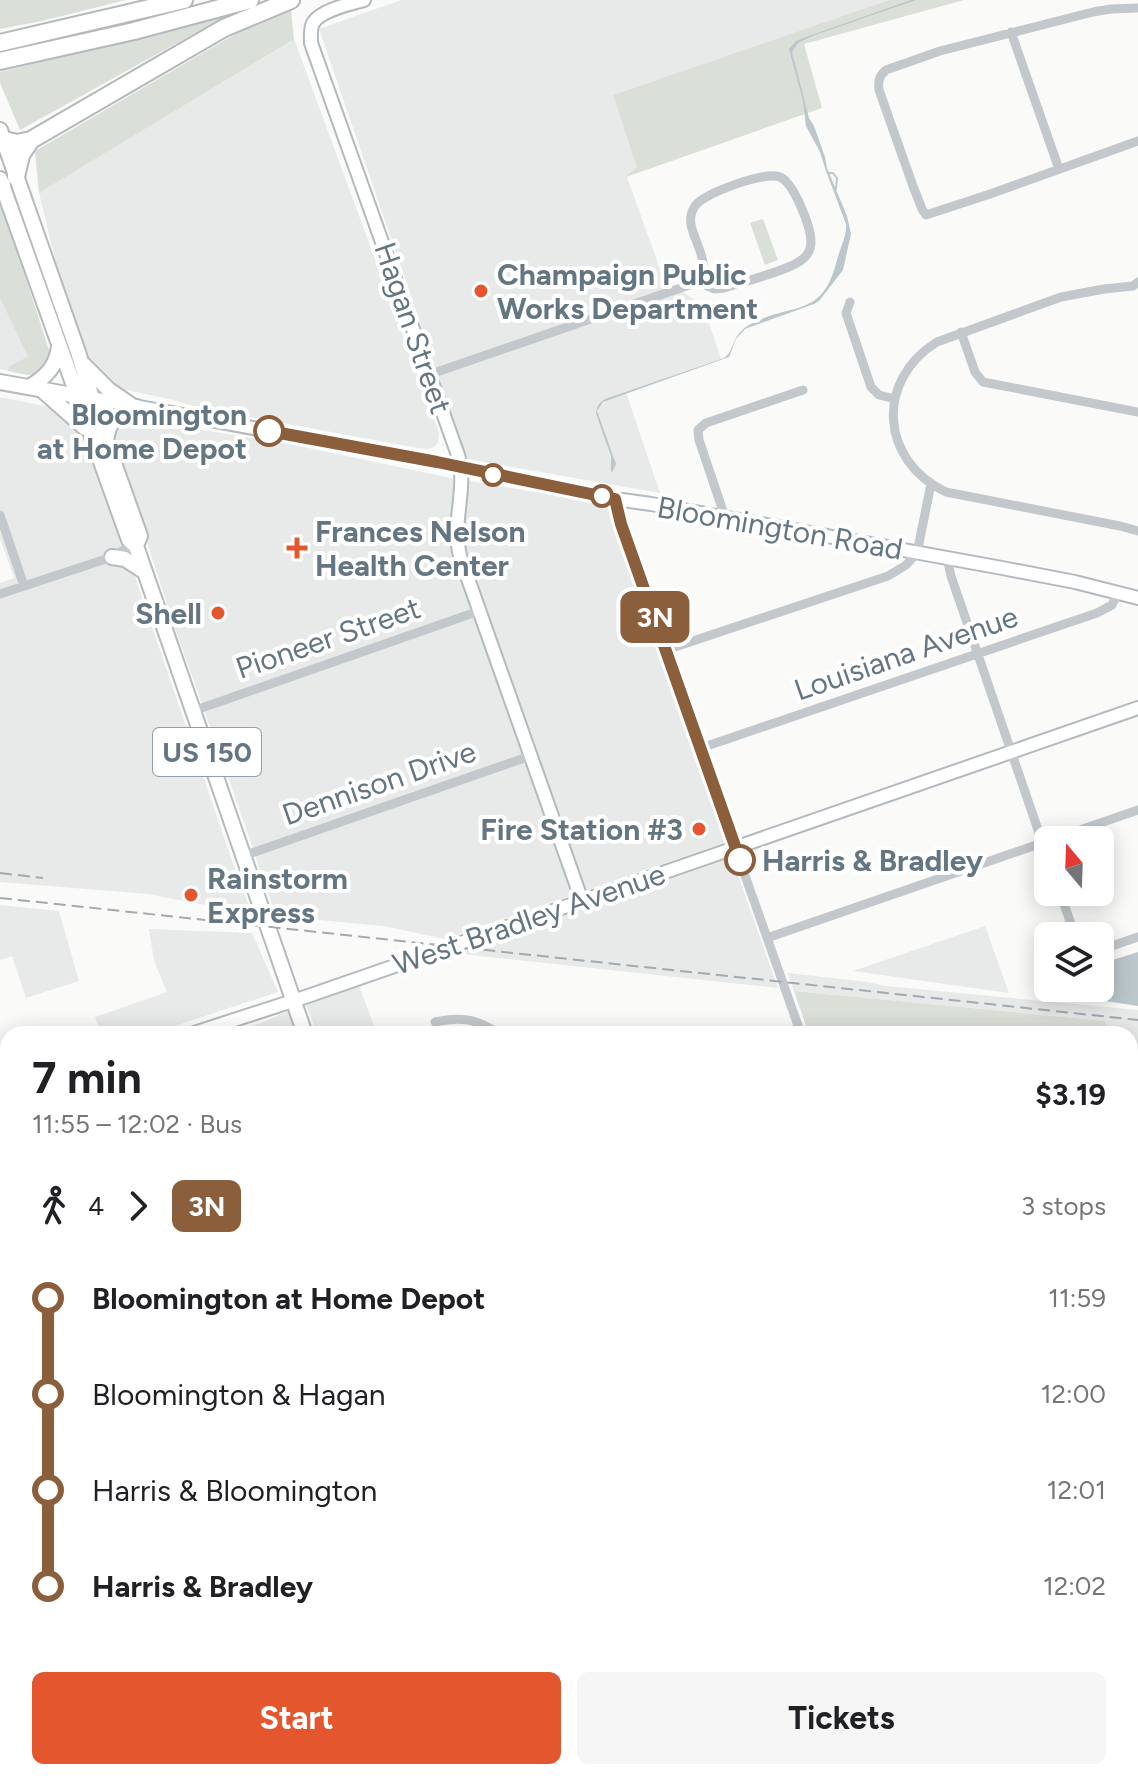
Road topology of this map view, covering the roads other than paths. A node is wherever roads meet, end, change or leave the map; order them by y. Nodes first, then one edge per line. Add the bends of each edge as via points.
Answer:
1 (184, 0) edge
2 (250, 0) edge
3 (291, 0) edge
4 (364, 0) edge
5 (1138, 8) edge
6 (1011, 32) junction
7 (0, 43) edge
8 (0, 61) edge
9 (1, 136) edge
10 (31, 140) junction
11 (1138, 141) edge
12 (1059, 169) junction
13 (5, 181) edge
14 (698, 282) junction
15 (1136, 286) edge
16 (850, 302) dead end
17 (961, 332) junction
18 (59, 341) junction
19 (81, 362) junction
20 (431, 374) junction
21 (0, 382) edge
22 (35, 388) junction
23 (803, 390) dead end
24 (84, 397) junction
25 (895, 399) junction
26 (134, 406) junction
27 (1138, 412) edge
28 (90, 435) junction
29 (106, 441) junction
30 (462, 468) junction
31 (931, 484) junction
32 (615, 499) junction
33 (0, 515) edge
34 (725, 517) junction
35 (1138, 531) edge
36 (136, 546) junction
37 (917, 553) junction
38 (112, 557) junction
39 (947, 558) junction
40 (145, 572) junction
41 (24, 586) junction
42 (1118, 593) junction
43 (0, 594) edge
44 (1138, 598) edge
45 (479, 611) junction
46 (666, 650) junction
47 (978, 654) junction
48 (1138, 708) edge
49 (193, 711) junction
50 (701, 748) junction
51 (1011, 752) junction
52 (530, 756) junction
53 (1138, 810) edge
54 (1041, 826) edge
55 (1091, 826) edge
56 (1034, 846) edge
57 (735, 847) junction
58 (243, 856) junction
59 (582, 901) junction
60 (1138, 937) edge
61 (767, 938) junction
62 (1114, 945) edge
63 (293, 1001) junction
64 (435, 1022) dead end
65 (216, 1026) edge
66 (302, 1026) edge
67 (485, 1026) edge
68 (798, 1026) edge

1 - 7 highway
2 - 8 highway
3 - 10 highway via 213,34
4 - 20 main road, Hagan Street via 320,16 311,43
5 - 6 street via 1093,12
6 - 12 street
6 - 12 street via 886,70 879,90 926,214
9 - 10 highway via 17,143
9 - 13 main road
10 - 13 highway
11 - 12 street
13 - 18 main road
13 - 19 main road
14 - 14 street via 724,288 806,256 809,233 788,183 773,175 749,180 695,205 691,225 703,264
14 - 20 street
15 - 17 street via 1061,297
16 - 25 street via 846,313 871,387
17 - 25 street via 919,354
17 - 27 street via 983,382
18 - 22 main road via 52,369
18 - 24 main road
19 - 24 main road
19 - 26 main road
20 - 30 main road, Hagan Street
21 - 22 main road
22 - 24 main road
22 - 28 main road
23 - 34 street via 698,430
24 - 26 main road, Bloomington Road
24 - 28 main road
24 - 29 main road, US 150
25 - 31 street via 900,448
26 - 29 main road via 113,420
26 - 30 main road, Bloomington Road
28 - 36 main road, US 150 via 129,540
29 - 36 main road, US 150 via 140,536
30 - 32 main road, Bloomington Road
30 - 45 main road, Hagan Street via 456,538
31 - 35 street via 956,495
31 - 37 street
32 - 34 main road, Bloomington Road
32 - 46 street
33 - 41 street
34 - 37 main road, Bloomington Road
36 - 38 street
36 - 40 main road, US 150
37 - 39 main road, Bloomington Road
37 - 46 street via 888,576
38 - 40 main road
38 - 41 street
39 - 42 main road, Bloomington Road
39 - 47 street
40 - 49 main road, US 150
41 - 43 street
42 - 44 main road, Bloomington Road
42 - 47 street, Louisiana Avenue via 1107,610
45 - 49 street, Pioneer Street
45 - 52 main road, Hagan Street
46 - 50 street
47 - 50 street, Louisiana Avenue
47 - 51 street
48 - 51 main road, West Bradley Avenue
49 - 58 main road, US 150
50 - 57 street
51 - 54 street
51 - 57 main road, West Bradley Avenue
52 - 58 street, Dennison Drive
52 - 59 main road, Hagan Street
53 - 55 street
56 - 61 street
57 - 59 main road, West Bradley Avenue
57 - 61 street
58 - 63 main road, US 150
59 - 63 main road, West Bradley Avenue
60 - 62 street
61 - 68 street
63 - 65 main road, West Bradley Avenue
63 - 66 main road, US 150
64 - 67 street via 466,1018

